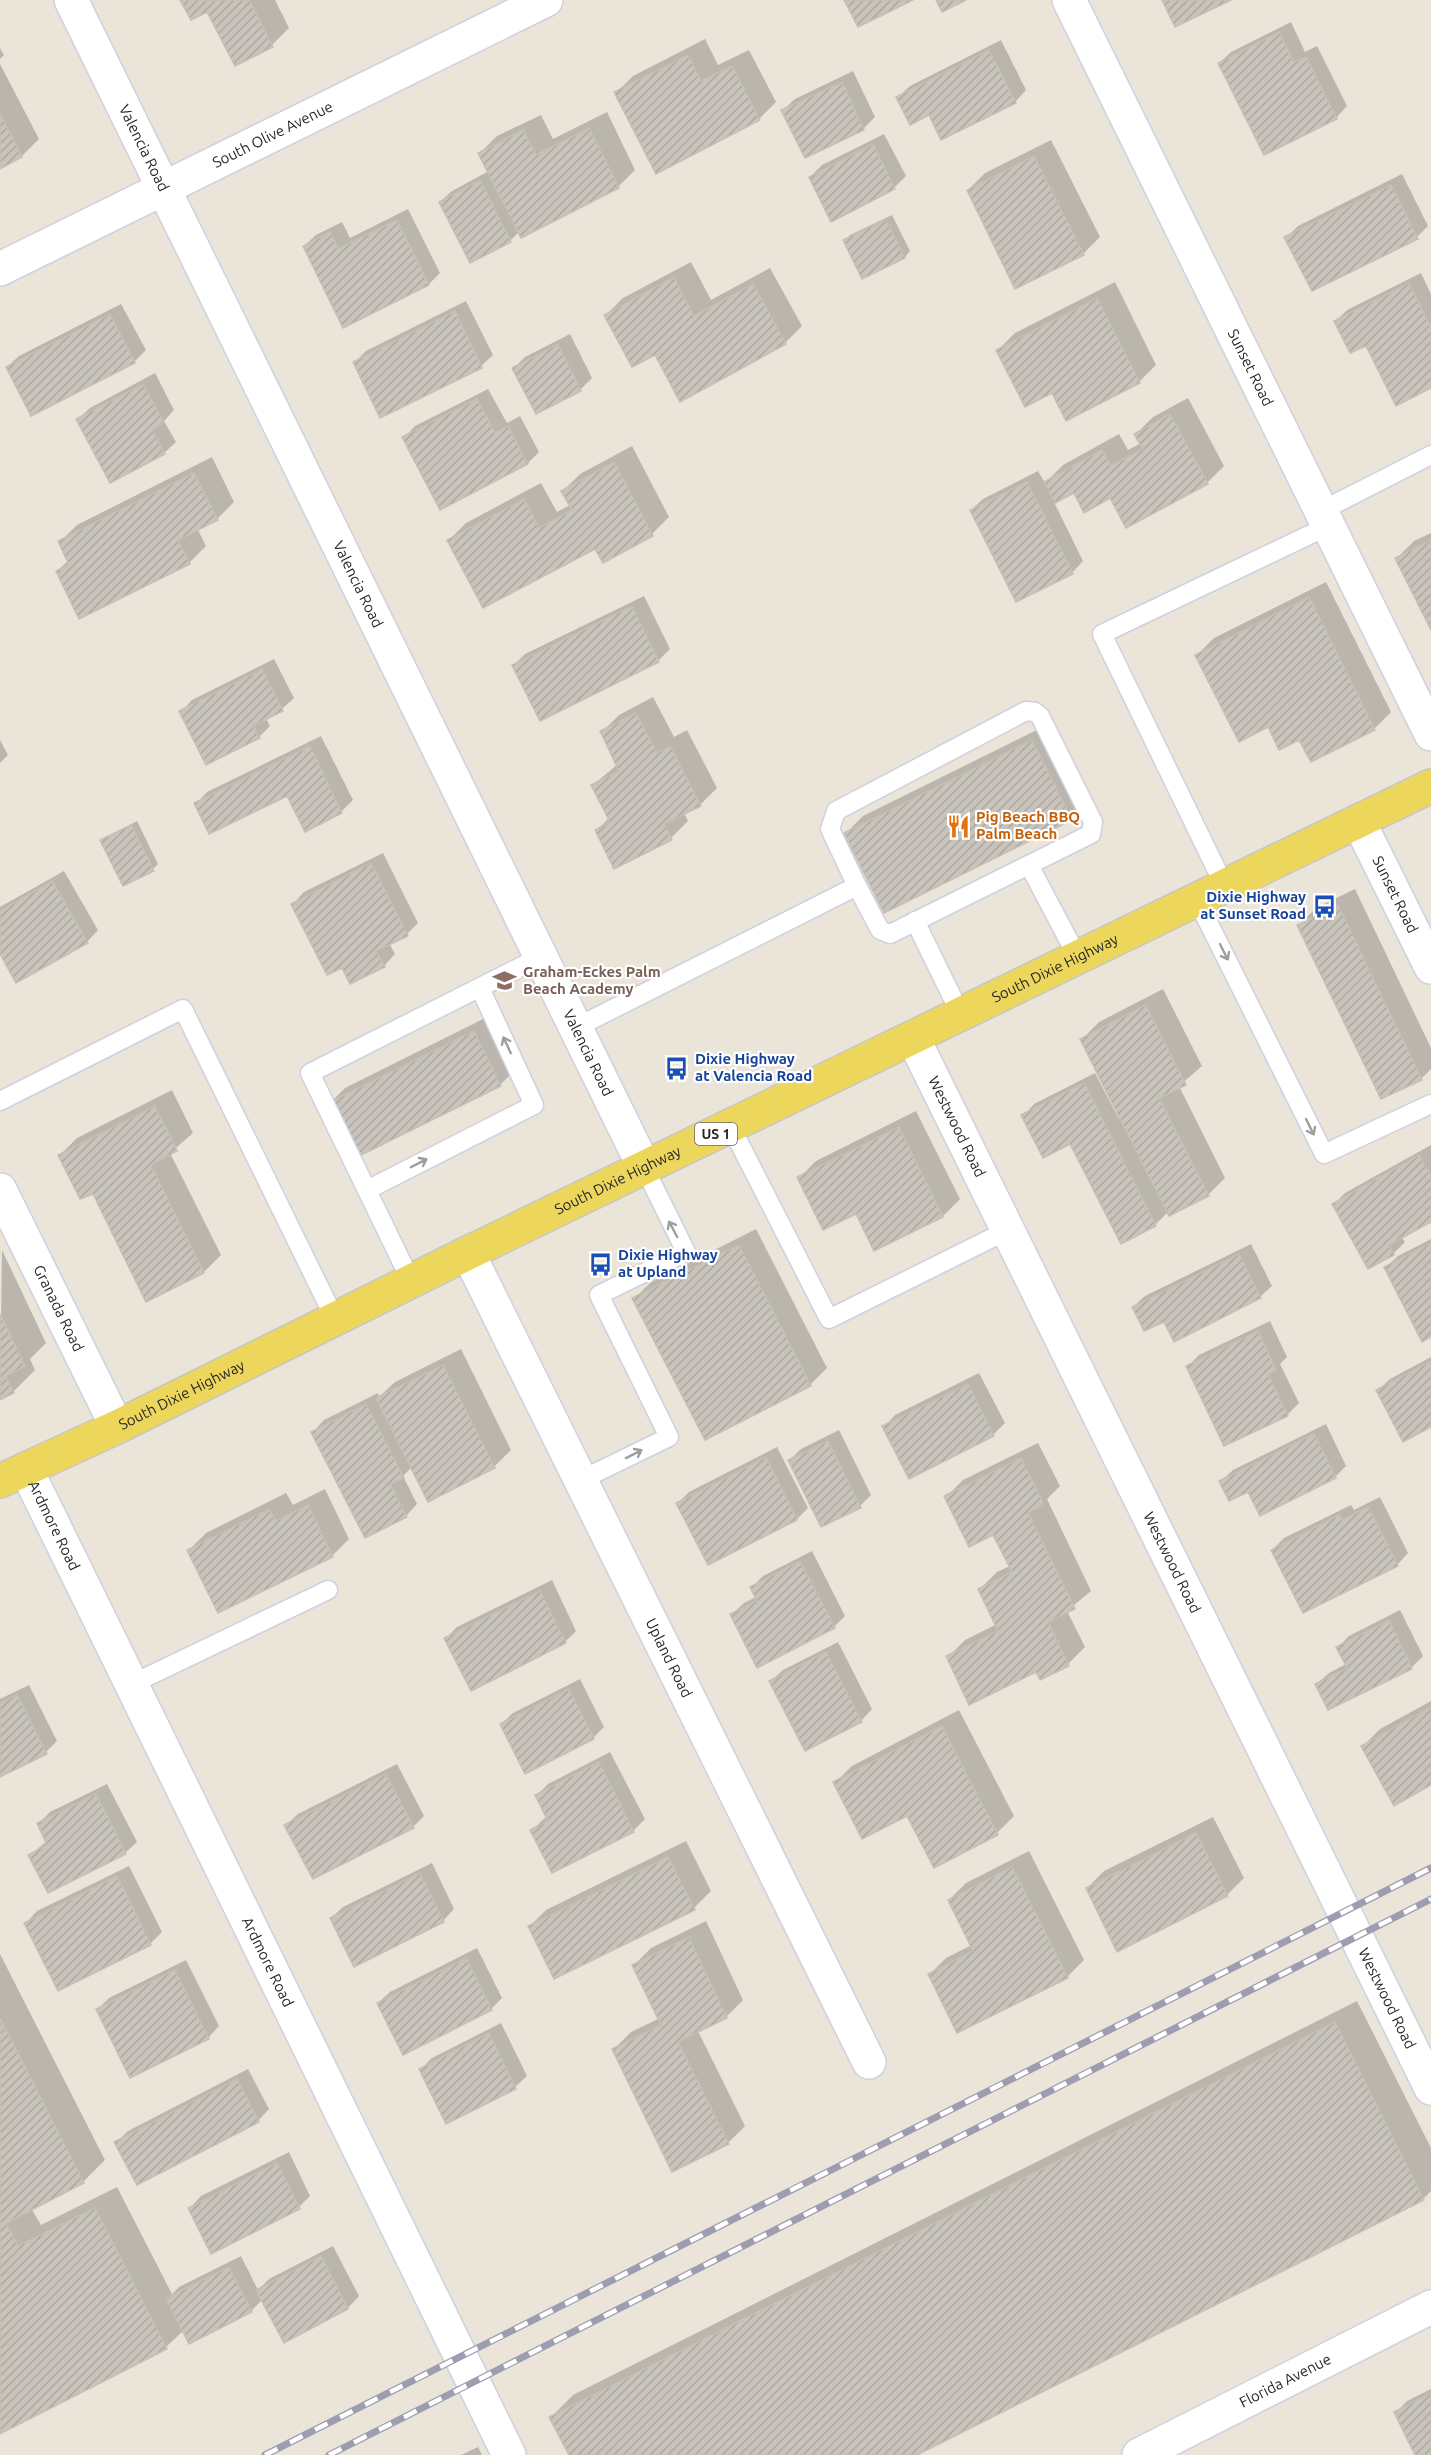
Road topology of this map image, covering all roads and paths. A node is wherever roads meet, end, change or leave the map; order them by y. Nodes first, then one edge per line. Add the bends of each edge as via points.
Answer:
1 (71, 0) edge
2 (546, 0) edge
3 (1069, 0) edge
4 (164, 189) junction
5 (0, 269) edge
6 (1431, 455) edge
7 (1324, 518) junction
8 (1431, 734) edge
9 (1431, 786) edge
10 (1359, 822) junction
11 (1029, 865) junction
12 (857, 885) junction
13 (1211, 894) junction
14 (915, 921) junction
15 (542, 956) junction
16 (1078, 958) junction
17 (1431, 967) edge
18 (480, 988) junction
19 (961, 1015) junction
20 (577, 1027) junction
21 (913, 1038) junction
22 (0, 1101) edge
23 (1431, 1104) edge
24 (731, 1127) junction
25 (645, 1169) junction
26 (0, 1190) edge
27 (367, 1190) junction
28 (1008, 1230) junction
29 (468, 1253) junction
30 (411, 1281) junction
31 (335, 1319) junction
32 (117, 1427) junction
33 (13, 1475) edge
34 (581, 1480) junction
35 (327, 1590) dead end
36 (132, 1683) junction
37 (868, 2062) dead end
38 (1431, 2088) edge
39 (1431, 2307) edge
40 (509, 2455) edge
41 (1139, 2455) edge

1 - 4 street, Valencia Road
2 - 4 street, South Olive Avenue
3 - 7 street, Sunset Road
4 - 5 street, South Olive Avenue
4 - 15 street, Valencia Road
6 - 7 lane
7 - 8 street, Sunset Road
7 - 13 lane via 1102,634
9 - 10 main road, South Dixie Highway / US 1
10 - 13 main road, South Dixie Highway / US 1
10 - 17 street, Sunset Road
11 - 12 lane via 1094,829 1040,716 1026,711 836,811 830,829
11 - 14 lane
11 - 16 lane
12 - 14 lane via 880,930 890,934
12 - 20 lane
13 - 16 main road, South Dixie Highway / US 1
13 -> 23 lane via 1324,1154
14 - 19 lane
15 - 18 lane
15 - 20 street, Valencia Road
16 - 19 main road, South Dixie Highway / US 1
27 -> 18 lane via 534,1105
18 - 27 lane via 310,1073
19 - 21 main road, South Dixie Highway / US 1
20 - 25 street, Valencia Road
21 - 24 main road, South Dixie Highway / US 1
21 - 28 street, Westwood Road
22 - 31 lane via 183,1009
24 - 25 main road, South Dixie Highway / US 1
24 - 28 lane via 829,1319
25 - 29 main road, South Dixie Highway / US 1
34 -> 25 lane via 669,1437 599,1295 686,1252
26 - 32 street, Granada Road
27 - 30 lane
28 - 38 street, Westwood Road
29 - 30 main road, South Dixie Highway / US 1
29 - 34 street, Upland Road
30 - 31 main road, South Dixie Highway / US 1
31 - 32 main road, South Dixie Highway / US 1
32 - 33 main road, South Dixie Highway / US 1
33 - 36 street, Ardmore Road
34 - 37 street, Upland Road
35 - 36 lane
36 - 40 street, Ardmore Road
39 - 41 street, Florida Avenue

